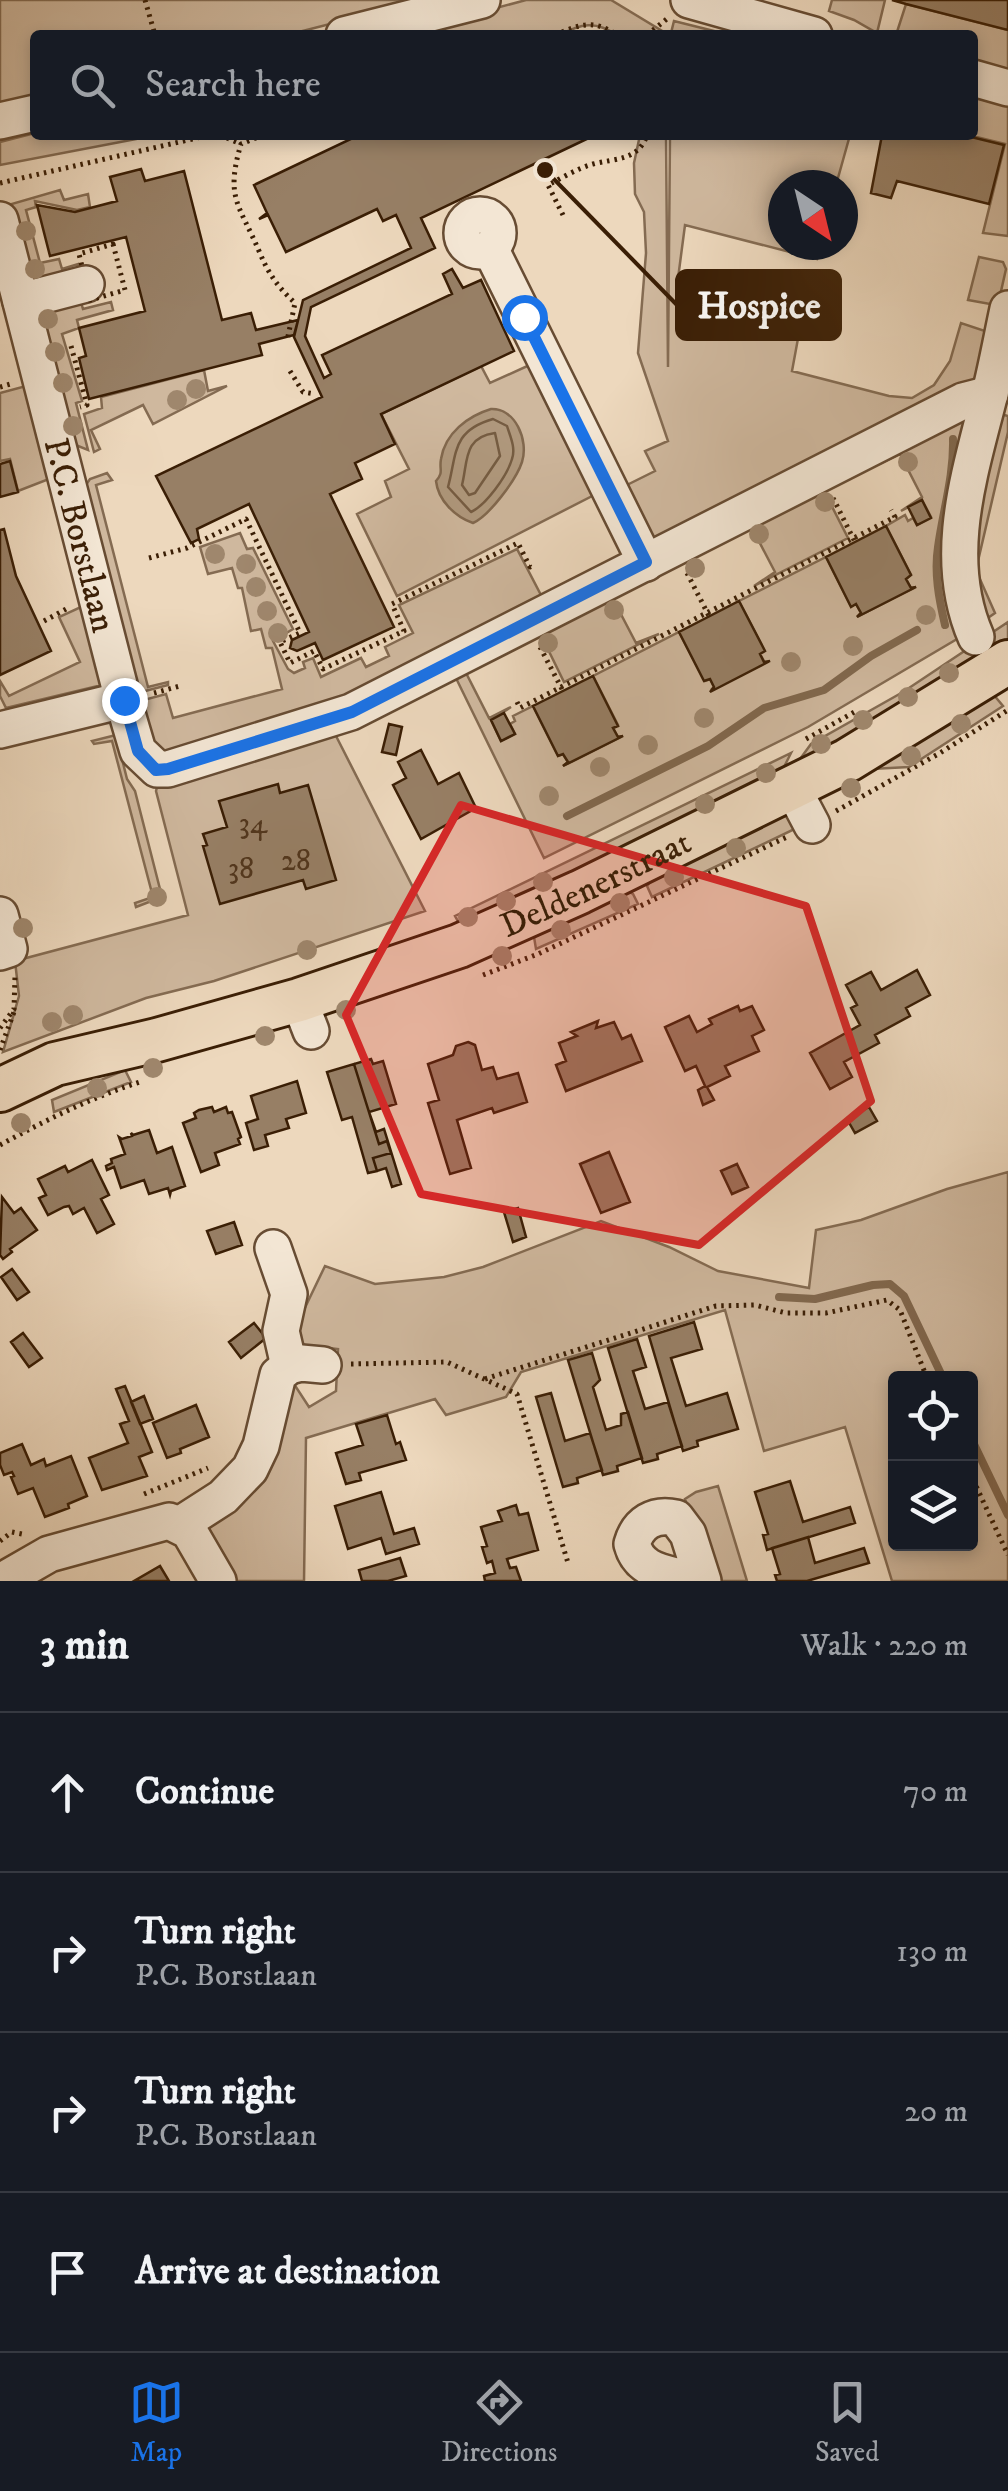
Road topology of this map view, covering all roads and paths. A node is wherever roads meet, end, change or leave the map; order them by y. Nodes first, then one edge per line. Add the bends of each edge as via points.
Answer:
1 (145, 0) edge
2 (482, 0) edge
3 (689, 0) edge
4 (154, 30) edge
5 (364, 30) edge
6 (570, 30) edge
7 (610, 30) edge
8 (796, 30) edge
9 (978, 79) edge
10 (1008, 88) edge
11 (30, 114) edge
12 (0, 122) edge
13 (188, 140) edge
14 (232, 140) edge
15 (251, 140) edge
16 (645, 140) edge
17 (241, 144) junction
18 (0, 182) edge
19 (563, 216) dead end
20 (0, 220) edge
21 (490, 248) dead end
22 (86, 284) dead end
23 (21, 301) junction
24 (1008, 308) edge
25 (287, 340) dead end
26 (71, 346) dead end
27 (290, 370) dead end
28 (316, 394) dead end
29 (990, 394) junction
30 (80, 407) dead end
31 (821, 473) junction
32 (891, 510) dead end
33 (854, 540) junction
34 (660, 555) junction
35 (150, 558) dead end
36 (534, 565) dead end
37 (708, 615) junction
38 (528, 622) junction
39 (992, 650) edge
40 (562, 690) junction
41 (124, 700) junction
42 (517, 702) dead end
43 (1008, 710) edge
44 (0, 730) edge
45 (792, 788) junction
46 (812, 825) joint
47 (0, 915) edge
48 (4, 950) edge
49 (14, 1009) junction
50 (0, 1028) edge
51 (157, 1040) junction
52 (0, 1050) edge
53 (0, 1090) edge
54 (0, 1118) edge
55 (273, 1248) dead end
56 (306, 1365) junction
57 (924, 1371) edge
58 (485, 1379) junction
59 (978, 1490) edge
60 (181, 1524) junction
61 (1008, 1555) edge
62 (568, 1562) dead end
63 (2, 1581) edge
64 (218, 1581) edge
65 (693, 1581) edge
66 (703, 1581) edge

1 - 4 path
2 - 5 street
3 - 8 street
6 - 7 path via 592,23
9 - 10 street
11 - 12 street
13 - 18 path
14 - 17 path
15 - 17 path
16 - 19 path via 632,156 548,184
17 - 25 path via 234,193 266,270 295,303
20 - 23 street, P.C. Borstlaan
21 - 34 street
22 - 23 street
23 - 41 street, P.C. Borstlaan
24 - 29 street
26 - 30 path via 87,405
27 - 28 path via 303,392
29 - 31 street, P.C. Borstlaan
29 - 39 street via 960,522 959,562 962,598
31 - 33 path
31 - 34 street, P.C. Borstlaan
32 - 33 path via 895,517
33 - 37 path
34 - 37 path
34 - 38 street, P.C. Borstlaan
35 - 36 path via 246,518 300,632 280,642 290,662 314,651 323,669 404,631 392,604 518,543
37 - 40 path
38 - 40 path
38 - 41 street, P.C. Borstlaan via 352,712 168,769 156,770 138,751
39 - 45 main road, Deldenerstraat via 848,760
40 - 42 path via 520,708
41 - 44 street
43 - 46 path
45 - 46 street
45 - 51 main road, Deldenerstraat via 305,1015
47 - 48 street
48 - 49 path via 16,980
49 - 50 path
49 - 52 path
51 - 53 main road, Deldenerstraat via 55,1064
51 - 54 main road, Deldenerstraat
55 - 56 street via 289,1294 281,1331
56 - 58 path via 447,1362
56 - 60 street via 278,1376 250,1469
57 - 58 path via 900,1310 887,1300 826,1313 716,1306
58 - 62 path via 517,1394
59 - 61 path
60 - 63 street via 153,1523 49,1554
60 - 64 street
65 - 66 street via 640,1560 632,1544 643,1524 659,1516 676,1518

